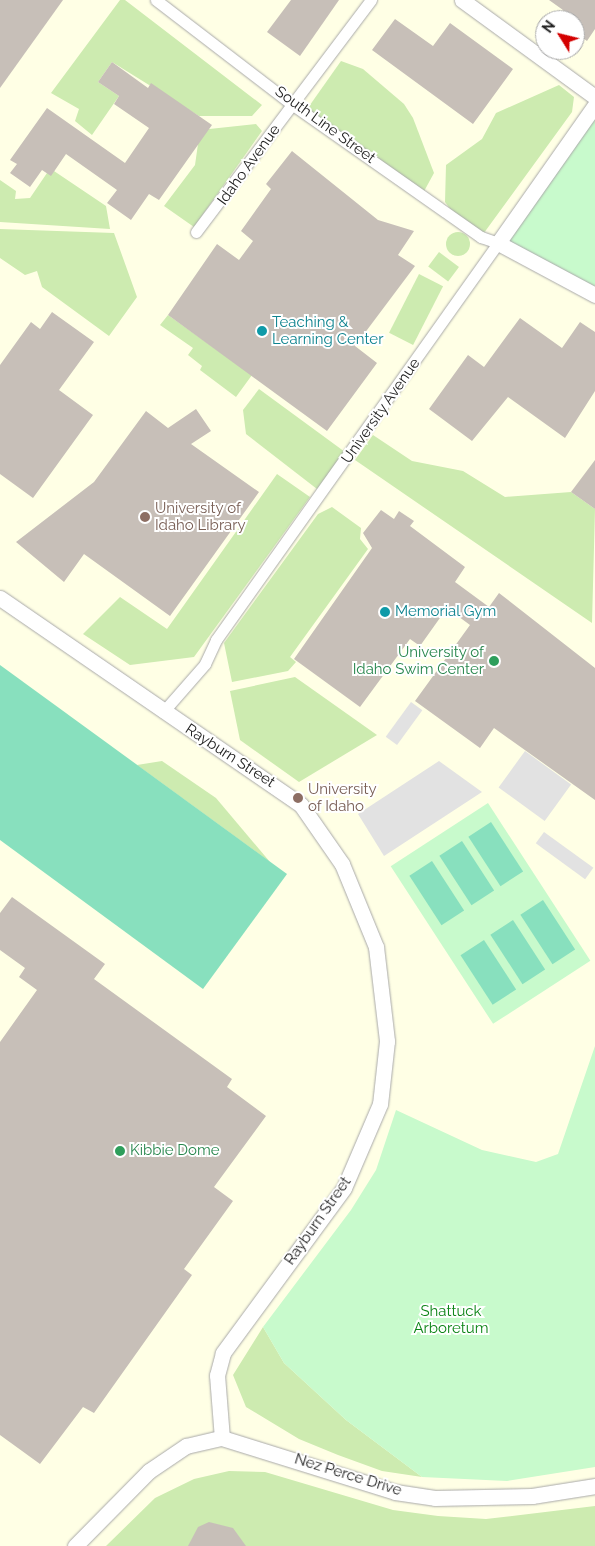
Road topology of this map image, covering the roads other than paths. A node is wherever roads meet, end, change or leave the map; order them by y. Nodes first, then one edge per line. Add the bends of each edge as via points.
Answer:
1 (156, 0) edge
2 (371, 0) edge
3 (462, 0) edge
4 (595, 97) edge
5 (293, 105) junction
6 (595, 105) edge
7 (196, 232) dead end
8 (498, 243) junction
9 (595, 295) edge
10 (0, 598) edge
11 (163, 712) junction
12 (222, 1438) junction
13 (595, 1486) edge
14 (75, 1546) edge

1 - 5 street, South Line Street
2 - 5 street, Idaho Avenue
3 - 4 street
5 - 7 street, Idaho Avenue
5 - 8 street, South Line Street via 481,237
6 - 8 street, University Avenue
8 - 9 street
8 - 11 street, University Avenue via 216,640 205,664
10 - 11 street, Rayburn Street
11 - 12 street, Rayburn Street via 301,805 342,864 370,926 386,1010 382,1094 358,1160 344,1188 220,1360
12 - 13 street, Nez Perce Drive via 395,1492 434,1498 532,1496
12 - 14 street via 186,1446 149,1471

